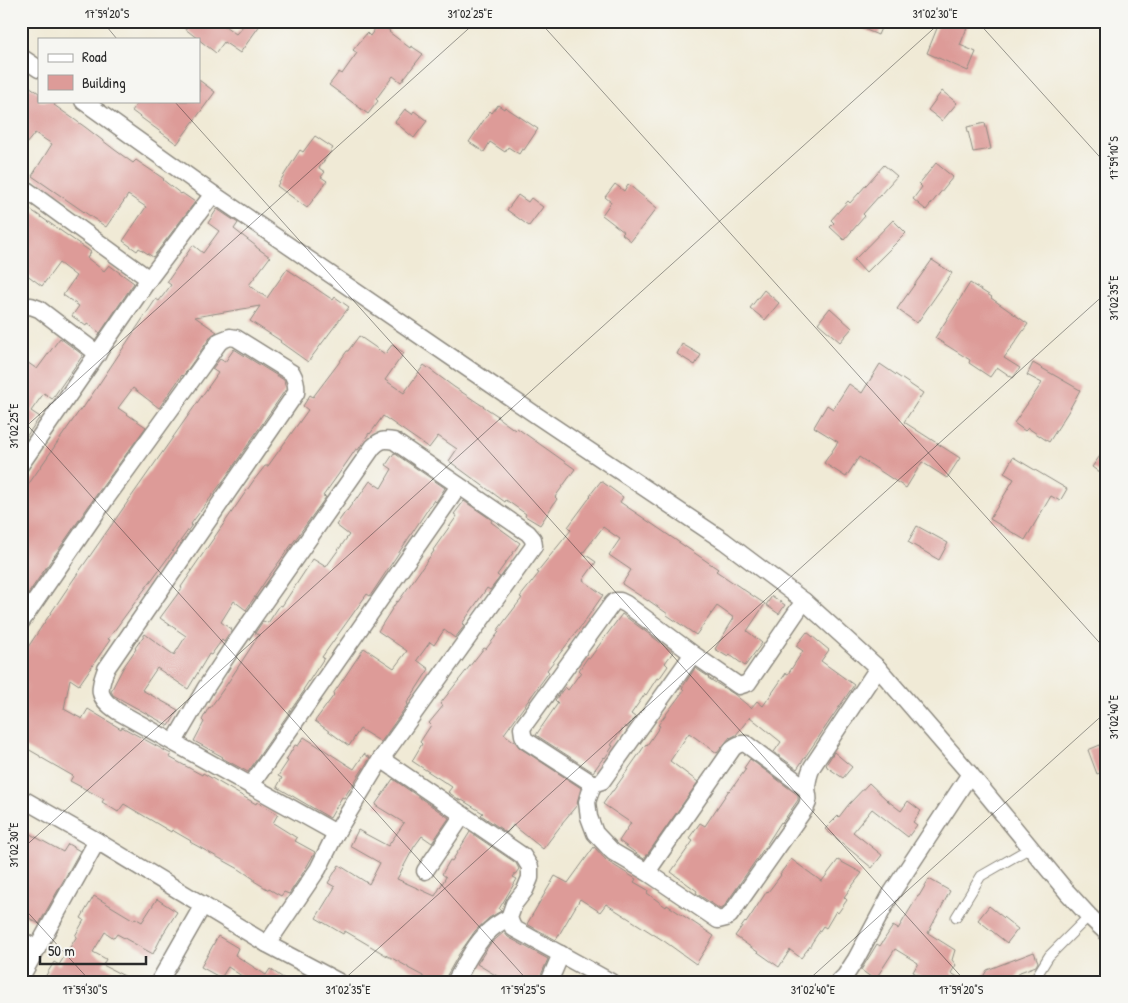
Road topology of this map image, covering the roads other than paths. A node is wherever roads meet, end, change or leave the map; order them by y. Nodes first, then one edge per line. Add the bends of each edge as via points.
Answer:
1 (21, 57) edge
2 (38, 68) edge
3 (84, 102) edge
4 (21, 186) edge
5 (213, 194) junction
6 (149, 279) junction
7 (21, 307) edge
8 (98, 354) junction
9 (21, 464) edge
10 (459, 486) junction
11 (804, 601) junction
12 (21, 622) edge
13 (693, 654) junction
14 (878, 668) junction
15 (174, 742) junction
16 (381, 758) junction
17 (970, 774) junction
18 (593, 784) junction
19 (251, 785) junction
20 (807, 789) junction
21 (21, 798) edge
22 (463, 815) junction
23 (336, 833) junction
24 (97, 841) junction
25 (1030, 848) junction
26 (425, 871) dead end
27 (647, 872) junction
28 (203, 905) junction
29 (1089, 916) junction
30 (956, 917) dead end
31 (509, 918) junction
32 (1107, 933) edge
33 (21, 940) edge
34 (268, 944) junction
35 (37, 949) junction
36 (561, 954) junction
37 (21, 977) edge
38 (846, 980) edge
39 (159, 982) edge
40 (339, 982) edge
41 (455, 982) edge
42 (549, 982) edge
43 (611, 982) edge
44 (1033, 982) edge

1 - 2 street
3 - 5 street
4 - 6 street
5 - 6 street
5 - 11 street via 724,541
6 - 8 street
7 - 8 street via 40,309
8 - 9 street
10 - 15 street via 394,441 379,441 230,651
10 - 16 street via 528,533 534,546
10 - 19 street
11 - 13 street via 744,686 739,686
11 - 14 street
12 - 15 street via 220,341 236,338 292,373 296,379 296,393 106,669 101,682 100,693 106,704
13 - 18 street via 602,781
13 - 18 street via 626,604 620,601 612,604 522,728 525,740
14 - 17 street
14 - 20 street via 812,767
15 - 19 street
16 - 22 street
16 - 23 street
17 - 25 street
17 - 38 street via 891,894
18 - 27 street via 587,802 588,817 595,833 613,852
19 - 23 street
20 - 27 street via 746,744 737,744
20 - 27 street via 809,801 806,807 726,918 718,920
21 - 24 street
22 - 26 street
22 - 31 street via 523,856 530,867 530,878
23 - 34 street via 318,869
24 - 28 street
24 - 35 street
25 - 29 street
25 - 30 lane via 981,876
28 - 34 street
28 - 39 street
29 - 32 street
29 - 44 lane via 1049,956
31 - 36 street via 513,928
31 - 41 street via 485,935
33 - 35 street
34 - 40 street
35 - 37 street
36 - 42 street
36 - 43 street

